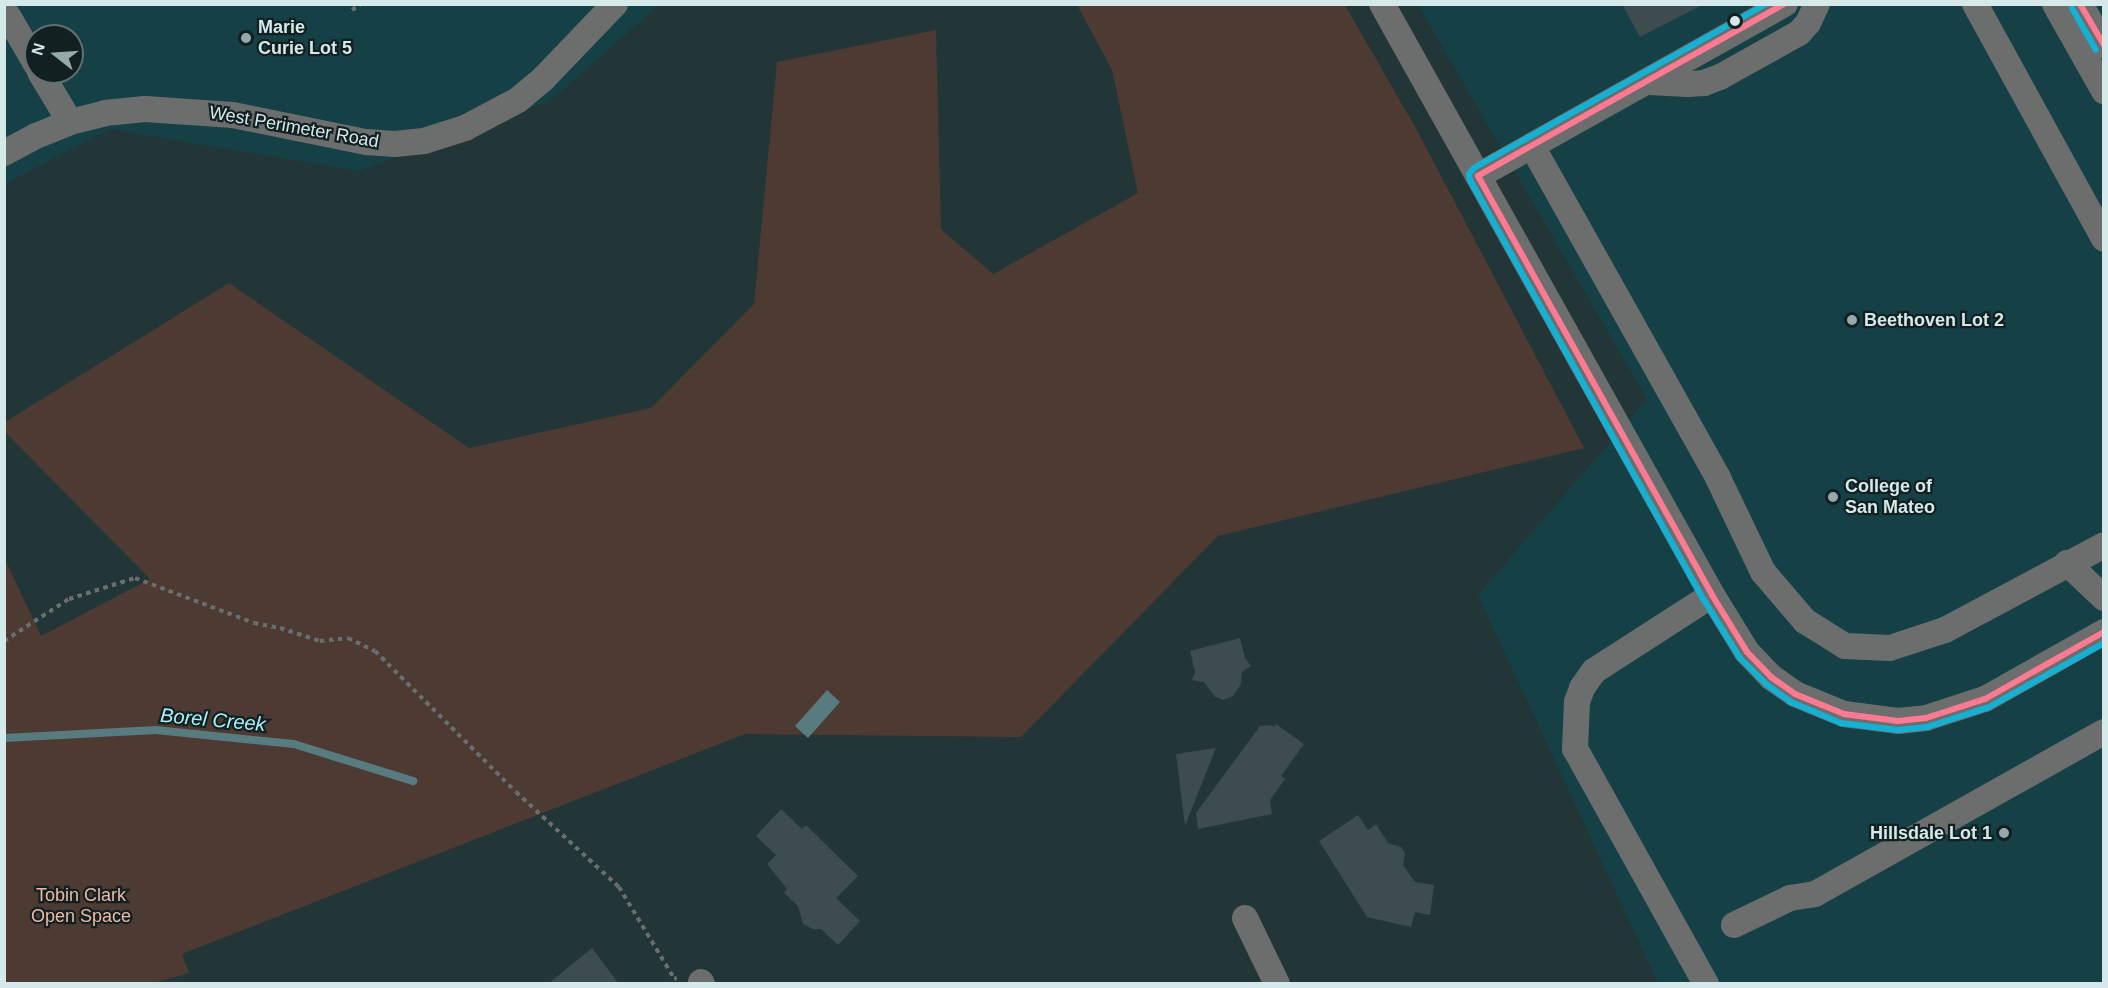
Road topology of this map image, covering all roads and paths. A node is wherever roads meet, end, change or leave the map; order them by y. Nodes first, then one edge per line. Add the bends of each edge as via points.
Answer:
1 (361, 4) edge
2 (615, 4) edge
3 (1382, 4) edge
4 (1785, 4) edge
5 (1817, 4) edge
6 (1975, 4) edge
7 (2055, 4) edge
8 (2080, 4) edge
9 (352, 10) dead end
10 (6, 15) edge
11 (24, 44) edge
12 (2103, 46) edge
13 (1649, 82) junction
14 (47, 84) edge
15 (2103, 91) edge
16 (70, 122) junction
17 (1532, 146) junction
18 (4, 153) edge
19 (1478, 176) junction
20 (2103, 239) edge
21 (2103, 545) edge
22 (2067, 563) junction
23 (1712, 595) junction
24 (2103, 598) edge
25 (2103, 632) edge
26 (4, 641) edge
27 (2103, 732) edge
28 (1245, 918) dead end
29 (1734, 925) dead end
30 (702, 983) edge
31 (1277, 984) edge
32 (1706, 984) edge

1 - 9 path
2 - 16 street, West Perimeter Road via 518,100 465,128 424,141 357,141 190,110 105,112
3 - 19 street
4 - 13 street
5 - 13 street via 1799,33 1720,77 1704,83
6 - 20 street
7 - 15 street
8 - 12 street
10 - 11 street
13 - 17 street
14 - 16 street
16 - 18 street, West Perimeter Road
17 - 19 street
17 - 22 street via 1718,478 1762,572 1805,621 1845,646 1890,648 1945,630
19 - 23 street
21 - 22 street
22 - 24 street
23 - 25 street via 1747,651 1771,677 1819,706 1873,719 1898,721 1954,711 1985,699
23 - 32 street via 1594,671 1577,702 1575,728 1575,749
26 - 30 path via 69,600 135,578 254,623 320,641 348,638 375,651 516,792 619,887 674,978
27 - 29 street via 1815,894 1790,898
28 - 31 street

